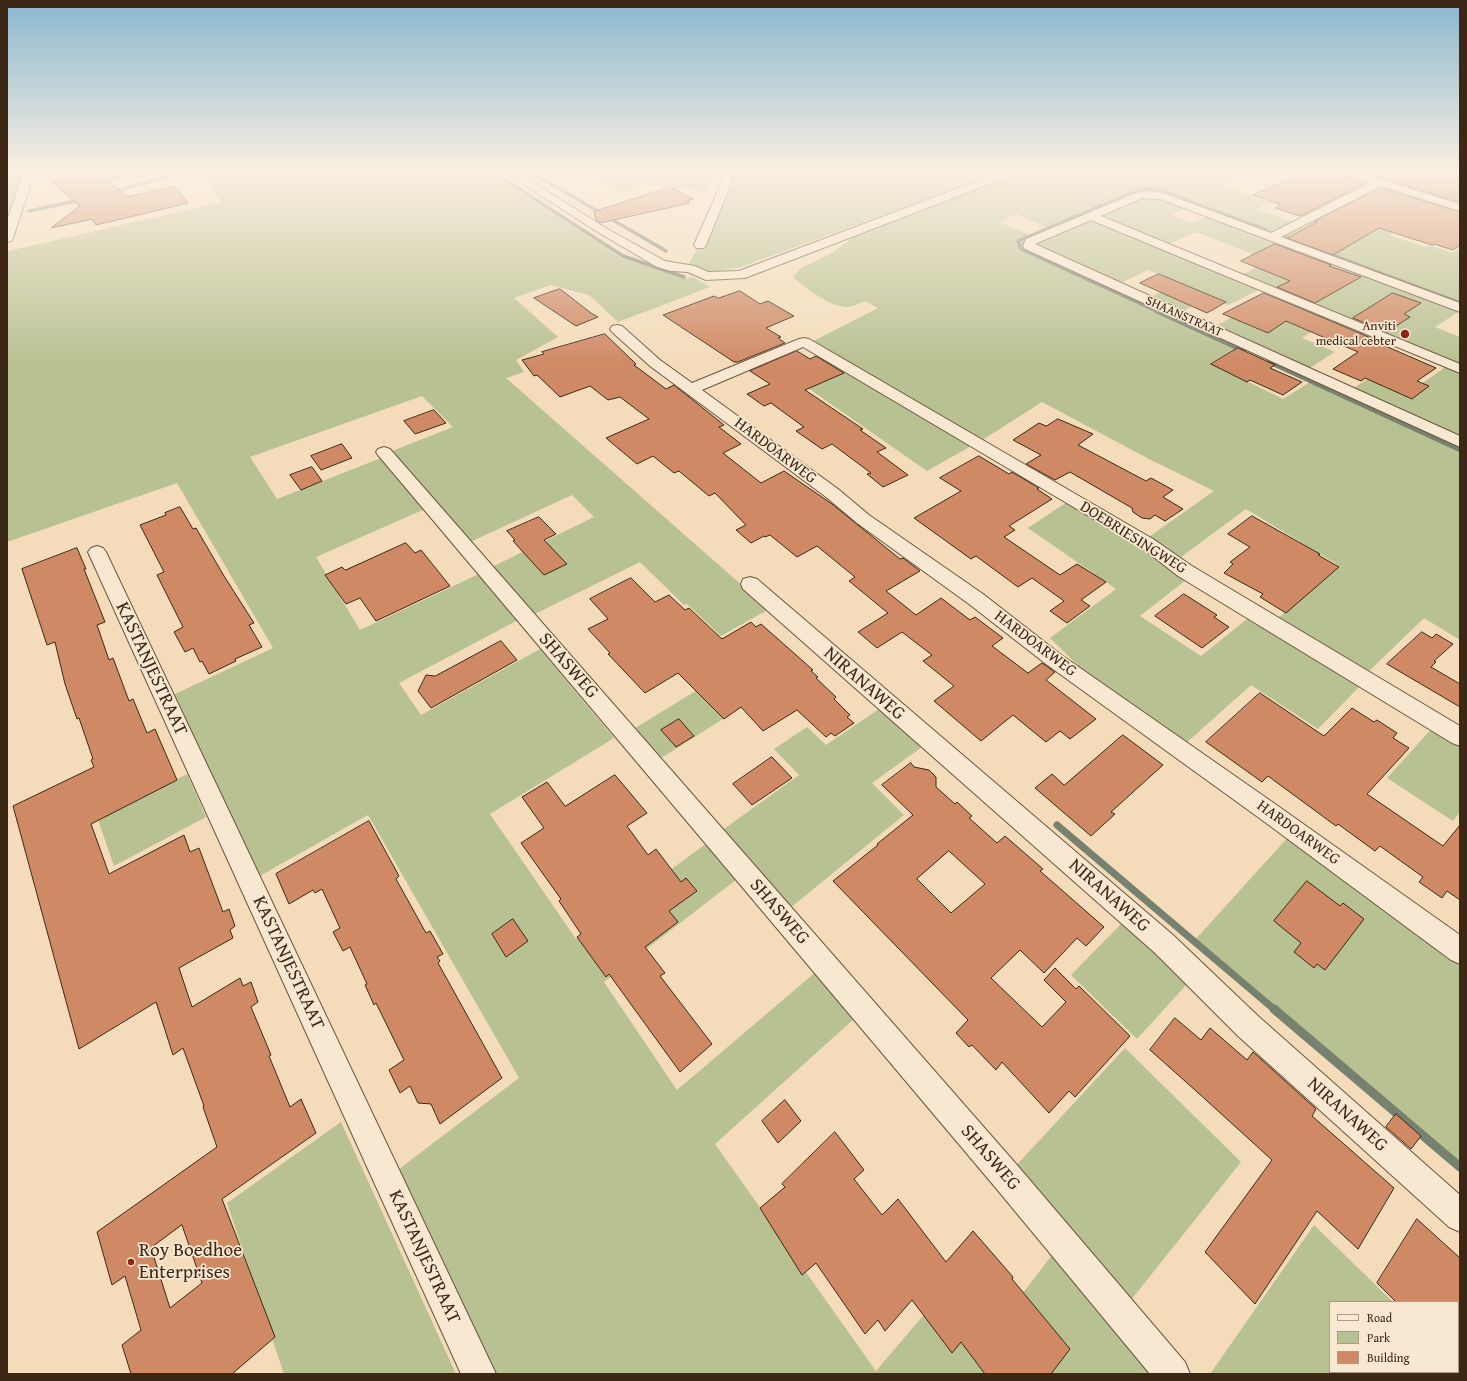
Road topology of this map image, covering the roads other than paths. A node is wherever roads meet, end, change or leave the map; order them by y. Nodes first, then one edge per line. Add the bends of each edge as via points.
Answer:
1 (611, 235) edge
2 (704, 235) edge
3 (845, 235) edge
4 (1045, 235) edge
5 (1138, 235) edge
6 (1268, 235) edge
7 (1275, 235) edge
8 (1272, 237) junction
9 (700, 245) dead end
10 (1460, 308) edge
11 (617, 329) dead end
12 (1460, 369) edge
13 (692, 389) junction
14 (1460, 442) edge
15 (384, 452) dead end
16 (97, 552) dead end
17 (750, 584) dead end
18 (1460, 737) edge
19 (1460, 951) edge
20 (1460, 1216) edge
21 (478, 1374) edge
22 (1173, 1374) edge

1 - 3 street via 671,267 691,269 706,276 741,275
2 - 9 street
4 - 14 street, SHAANSTRAAT via 1030,242 1029,246
5 - 12 street
6 - 8 street, SHAANSTRAAT
7 - 8 street
8 - 10 street
11 - 13 street, HARDOARWEG via 655,363
13 - 18 street, DOEBRIESINGWEG via 804,342 1147,544 1185,571
13 - 19 street, HARDOARWEG via 863,519 976,598 1053,659
15 - 22 street, SHASWEG
16 - 21 street, KASTANJESTRAAT
17 - 20 street, NIRANAWEG via 1164,944 1248,1026

